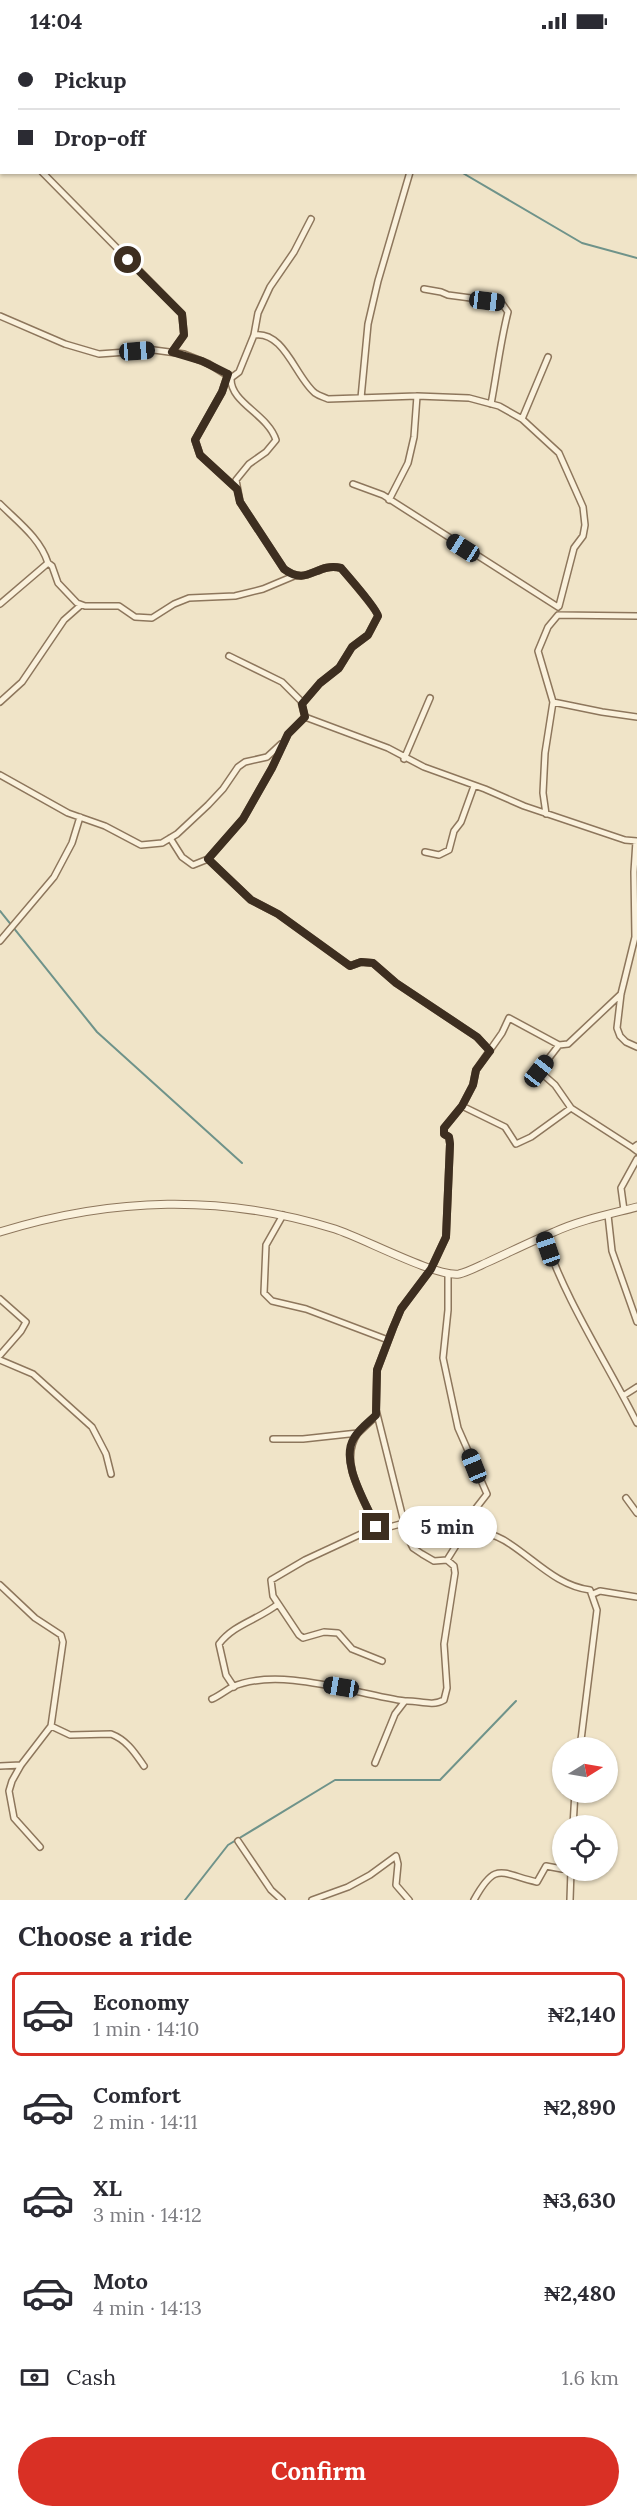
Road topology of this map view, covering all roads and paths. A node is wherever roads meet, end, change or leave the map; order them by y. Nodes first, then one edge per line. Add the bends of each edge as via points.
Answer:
1 (44, 174) edge
2 (409, 174) edge
3 (311, 219) dead end
4 (424, 289) dead end
5 (0, 316) edge
6 (254, 335) junction
7 (172, 352) junction
8 (548, 357) dead end
9 (229, 376) junction
10 (417, 396) junction
11 (361, 398) junction
12 (491, 404) junction
13 (522, 418) junction
14 (353, 484) dead end
15 (237, 489) junction
16 (388, 500) junction
17 (0, 504) edge
18 (48, 563) junction
19 (294, 576) junction
20 (0, 604) edge
21 (81, 605) junction
22 (559, 606) junction
23 (558, 615) junction
24 (637, 616) edge
25 (229, 656) dead end
26 (430, 698) dead end
27 (0, 702) edge
28 (553, 702) junction
29 (302, 704) junction
30 (305, 717) junction
31 (637, 717) edge
32 (284, 741) junction
33 (404, 759) junction
34 (0, 775) edge
35 (474, 786) junction
36 (546, 814) junction
37 (80, 817) junction
38 (170, 838) junction
39 (637, 841) edge
40 (425, 852) dead end
41 (208, 859) junction
42 (0, 940) edge
43 (628, 966) junction
44 (637, 967) edge
45 (621, 994) junction
46 (559, 1045) junction
47 (637, 1047) edge
48 (490, 1051) junction
49 (462, 1106) junction
50 (571, 1108) junction
51 (636, 1148) edge
52 (637, 1159) edge
53 (637, 1207) edge
54 (624, 1210) junction
55 (283, 1215) junction
56 (608, 1215) junction
57 (0, 1232) edge
58 (543, 1236) junction
59 (431, 1269) junction
60 (448, 1273) junction
61 (0, 1299) edge
62 (637, 1322) edge
63 (388, 1340) junction
64 (0, 1358) edge
65 (637, 1387) edge
66 (623, 1396) junction
67 (376, 1415) junction
68 (637, 1423) edge
69 (358, 1433) junction
70 (273, 1439) dead end
71 (111, 1474) dead end
72 (626, 1498) dead end
73 (637, 1513) edge
74 (404, 1523) junction
75 (376, 1527) junction
76 (476, 1529) junction
77 (447, 1560) junction
78 (0, 1585) edge
79 (593, 1593) junction
80 (637, 1597) edge
81 (278, 1604) junction
82 (382, 1661) dead end
83 (234, 1687) junction
84 (212, 1700) dead end
85 (405, 1701) junction
86 (51, 1726) junction
87 (581, 1737) edge
88 (375, 1763) dead end
89 (21, 1765) junction
90 (0, 1766) edge
91 (144, 1767) dead end
92 (237, 1841) dead end
93 (40, 1847) dead end
94 (552, 1867) edge
95 (571, 1881) edge
96 (282, 1900) edge
97 (312, 1900) edge
98 (409, 1900) edge
99 (474, 1900) edge
100 (570, 1900) edge

1 - 7 street via 182,314 184,335
2 - 11 street via 368,324
3 - 6 street via 270,287 258,313
4 - 12 street via 501,302 508,312
5 - 7 street via 99,354
6 - 9 street via 239,372
6 - 11 street via 263,333 282,347 316,394 333,400
7 - 9 street via 202,361
8 - 13 street
9 - 15 street via 195,440 200,455
9 - 15 street via 233,391 268,424 276,440 236,480
10 - 11 street
10 - 12 street via 469,398
10 - 16 street via 408,463
12 - 13 street
13 - 22 street via 559,453 583,507 583,536 574,548
14 - 16 street
15 - 19 street via 240,502 264,541 284,569
16 - 22 street
17 - 18 street via 33,536
18 - 20 street
18 - 21 street via 58,583
19 - 21 street via 235,596 189,598 152,618 135,617 119,606
19 - 29 street via 327,567 341,568 378,616 368,635 352,647 339,668
21 - 27 street via 64,620 22,682
22 - 23 street
23 - 24 street
23 - 28 street via 538,651
25 - 29 street via 282,682
26 - 33 street
28 - 31 street
28 - 36 street via 545,753
29 - 30 street
30 - 32 street
30 - 33 street via 388,748
32 - 38 street via 267,757 238,767 214,799
32 - 41 street via 243,819
33 - 35 street
34 - 37 street
35 - 36 street
35 - 40 street via 449,850 439,855
36 - 39 street
37 - 38 street via 141,845
37 - 42 street via 54,877
38 - 41 street via 193,866
39 - 43 street via 635,937
41 - 48 street via 251,900 278,914 350,966 373,963 477,1037
43 - 44 street
43 - 45 street
45 - 46 street via 568,1044
45 - 47 street via 617,1028 626,1042
46 - 48 street via 510,1018
46 - 50 street via 539,1071
48 - 49 street via 476,1070
49 - 50 street via 505,1127 516,1144
49 - 59 street via 444,1128 450,1144 446,1237
50 - 51 street
52 - 54 street via 621,1188
53 - 54 street
54 - 56 street
55 - 57 street via 214,1205 113,1206 46,1218
55 - 59 street via 337,1230
55 - 63 street via 266,1245 264,1293 272,1301 306,1309
56 - 58 street
56 - 62 street via 612,1251
58 - 60 street via 466,1271
58 - 66 street via 571,1300
59 - 60 street
59 - 63 street via 401,1309
60 - 76 street via 443,1358 458,1428 487,1494 473,1512
61 - 64 street via 26,1322
63 - 67 street via 377,1370
64 - 71 street via 33,1374 92,1427
65 - 66 street
66 - 68 street
67 - 69 street
67 - 74 street
69 - 70 street
69 - 75 street via 349,1455 353,1475
72 - 73 street
74 - 75 street
74 - 77 street via 413,1548 434,1561
75 - 81 street via 271,1580
76 - 77 street via 457,1544
76 - 79 street via 495,1534 563,1583
77 - 85 street via 455,1572 444,1644 444,1700 429,1704
78 - 86 street via 35,1618 61,1635
79 - 80 street
79 - 87 street via 597,1610
81 - 82 street via 303,1638 338,1633 352,1649
81 - 83 street via 228,1632 219,1644 226,1675
83 - 84 street
83 - 85 street via 269,1680 304,1680
85 - 88 street via 395,1714
86 - 89 street
86 - 91 street via 70,1735 118,1736 134,1750
89 - 90 street
89 - 93 street via 9,1791 14,1818
92 - 96 street
94 - 99 street via 546,1866 537,1882 510,1873 496,1873
95 - 100 street
97 - 98 street via 348,1887 396,1856 396,1885

